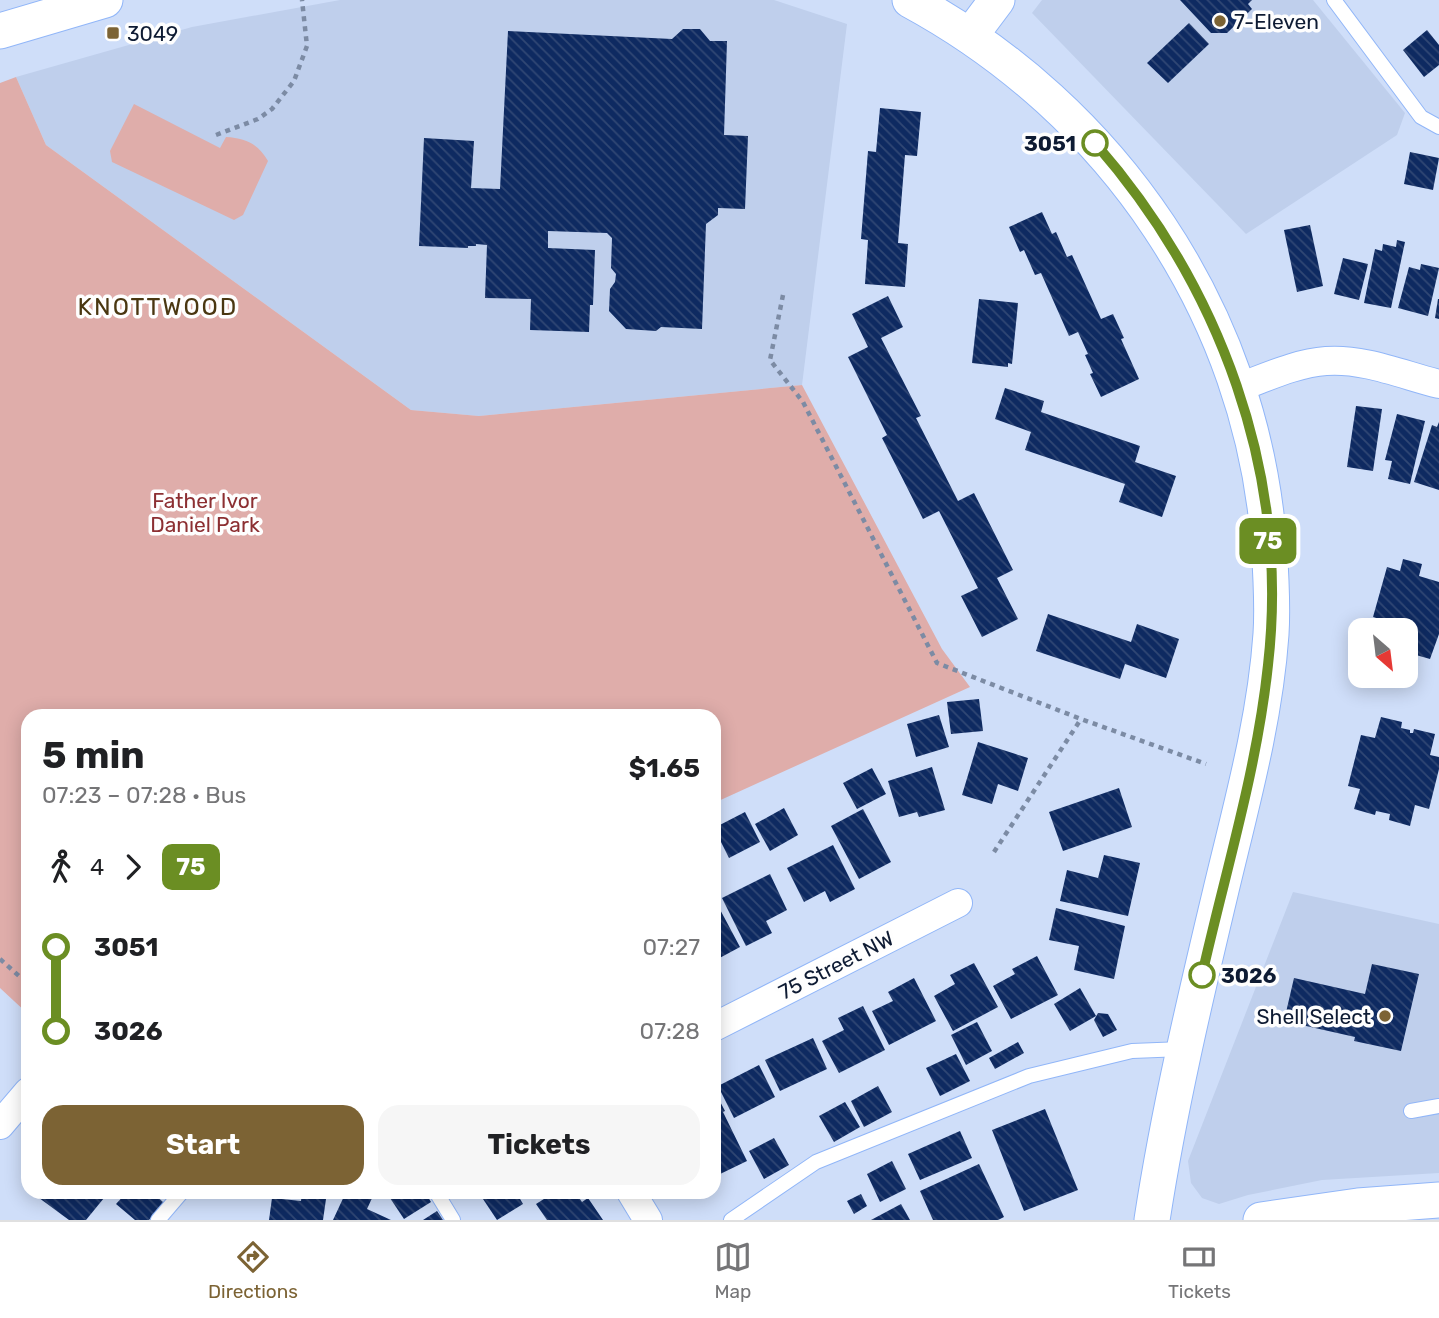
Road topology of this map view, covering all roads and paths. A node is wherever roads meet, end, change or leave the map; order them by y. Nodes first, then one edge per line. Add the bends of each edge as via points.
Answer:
1 (104, 0) edge
2 (302, 0) edge
3 (910, 0) edge
4 (997, 0) edge
5 (1334, 0) edge
6 (0, 31) edge
7 (970, 36) junction
8 (1439, 127) edge
9 (216, 135) dead end
10 (783, 295) dead end
11 (1439, 384) edge
12 (1237, 388) junction
13 (1081, 719) junction
14 (1206, 764) dead end
15 (994, 852) dead end
16 (958, 903) dead end
17 (0, 959) edge
18 (21, 978) edge
19 (721, 1023) edge
20 (1185, 1049) junction
21 (21, 1100) edge
22 (1439, 1106) edge
23 (1411, 1111) dead end
24 (0, 1125) edge
25 (177, 1199) edge
26 (440, 1199) edge
27 (635, 1199) edge
28 (1439, 1200) edge
29 (158, 1220) edge
30 (453, 1220) edge
31 (648, 1220) edge
32 (731, 1220) edge
33 (1152, 1220) edge
34 (1261, 1220) edge

1 - 6 street
2 - 9 path via 307,46 294,81 278,103 258,119
3 - 7 street
4 - 7 street
5 - 8 lane via 1421,117
7 - 12 street via 1056,103 1124,176 1184,265 1219,337
10 - 13 path via 771,360 803,402 937,663
11 - 12 street via 1358,363 1325,361
12 - 20 street via 1263,490 1271,631 1259,728
13 - 14 path
13 - 15 path
16 - 19 street, 75 Street NW
17 - 18 path
20 - 32 lane via 1132,1051 1030,1076 816,1161
20 - 33 street
21 - 24 street
22 - 23 lane
25 - 29 lane
26 - 30 lane
27 - 31 street
28 - 34 street

